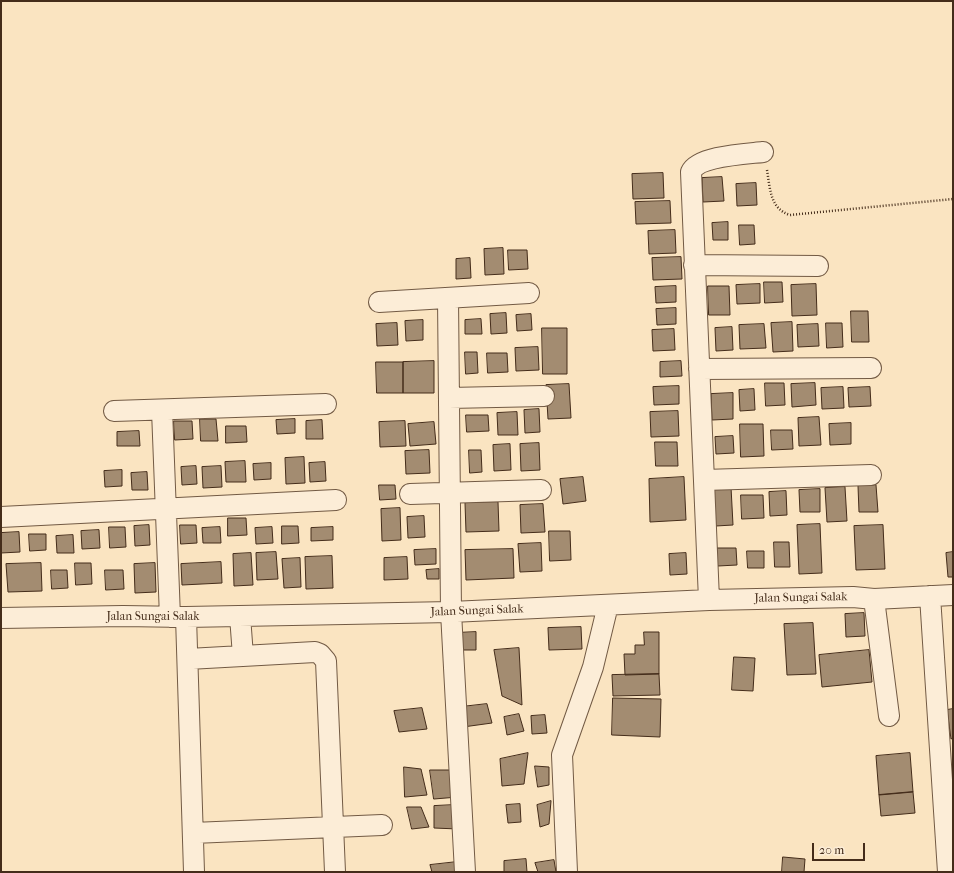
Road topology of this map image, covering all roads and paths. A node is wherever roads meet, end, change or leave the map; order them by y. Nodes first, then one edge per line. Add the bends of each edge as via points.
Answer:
1 (763, 152) joint
2 (953, 199) edge
3 (694, 264) junction
4 (818, 266) dead end
5 (529, 293) dead end
6 (448, 298) junction
7 (379, 302) dead end
8 (871, 368) dead end
9 (699, 369) junction
10 (544, 396) dead end
11 (448, 398) junction
12 (326, 404) dead end
13 (162, 410) junction
14 (114, 411) dead end
15 (871, 475) dead end
16 (704, 480) junction
17 (541, 490) dead end
18 (449, 493) junction
19 (410, 494) dead end
20 (336, 500) dead end
21 (166, 509) junction
22 (1, 517) edge
23 (953, 595) edge
24 (930, 596) junction
25 (874, 599) junction
26 (710, 600) junction
27 (608, 604) junction
28 (452, 612) junction
29 (240, 616) junction
30 (178, 617) junction
31 (1, 618) edge
32 (243, 656) junction
33 (188, 659) junction
34 (889, 716) dead end
35 (947, 750) edge
36 (382, 825) dead end
37 (333, 827) junction
38 (193, 833) junction
39 (949, 864) edge
40 (194, 872) edge
41 (335, 872) edge
42 (465, 872) edge
43 (567, 872) edge

1 - 2 path via 770,191 776,207 790,215
1 - 3 street via 704,161 693,167 691,180
3 - 4 street
3 - 9 street
5 - 6 street
6 - 7 street
6 - 11 street
8 - 9 street
9 - 16 street
10 - 11 street
11 - 18 street
12 - 13 street
13 - 14 street
13 - 21 street
15 - 16 street
16 - 26 street
17 - 18 street
18 - 19 street
18 - 28 street
20 - 21 street
21 - 22 street
21 - 30 street
23 - 24 street, Jalan Sungai Salak
24 - 25 street, Jalan Sungai Salak
24 - 35 street
25 - 26 street, Jalan Sungai Salak via 853,597
25 - 34 street
26 - 27 street, Jalan Sungai Salak
27 - 28 street, Jalan Sungai Salak
27 - 43 street via 593,667 562,754
28 - 29 street, Jalan Sungai Salak
28 - 42 street
29 - 30 street, Jalan Sungai Salak
29 - 32 street
30 - 31 street, Jalan Sungai Salak
30 - 33 street
32 - 33 street
32 - 37 street via 315,652 326,662
33 - 38 street
35 - 39 street
36 - 37 street
37 - 38 street
37 - 41 street
38 - 40 street

